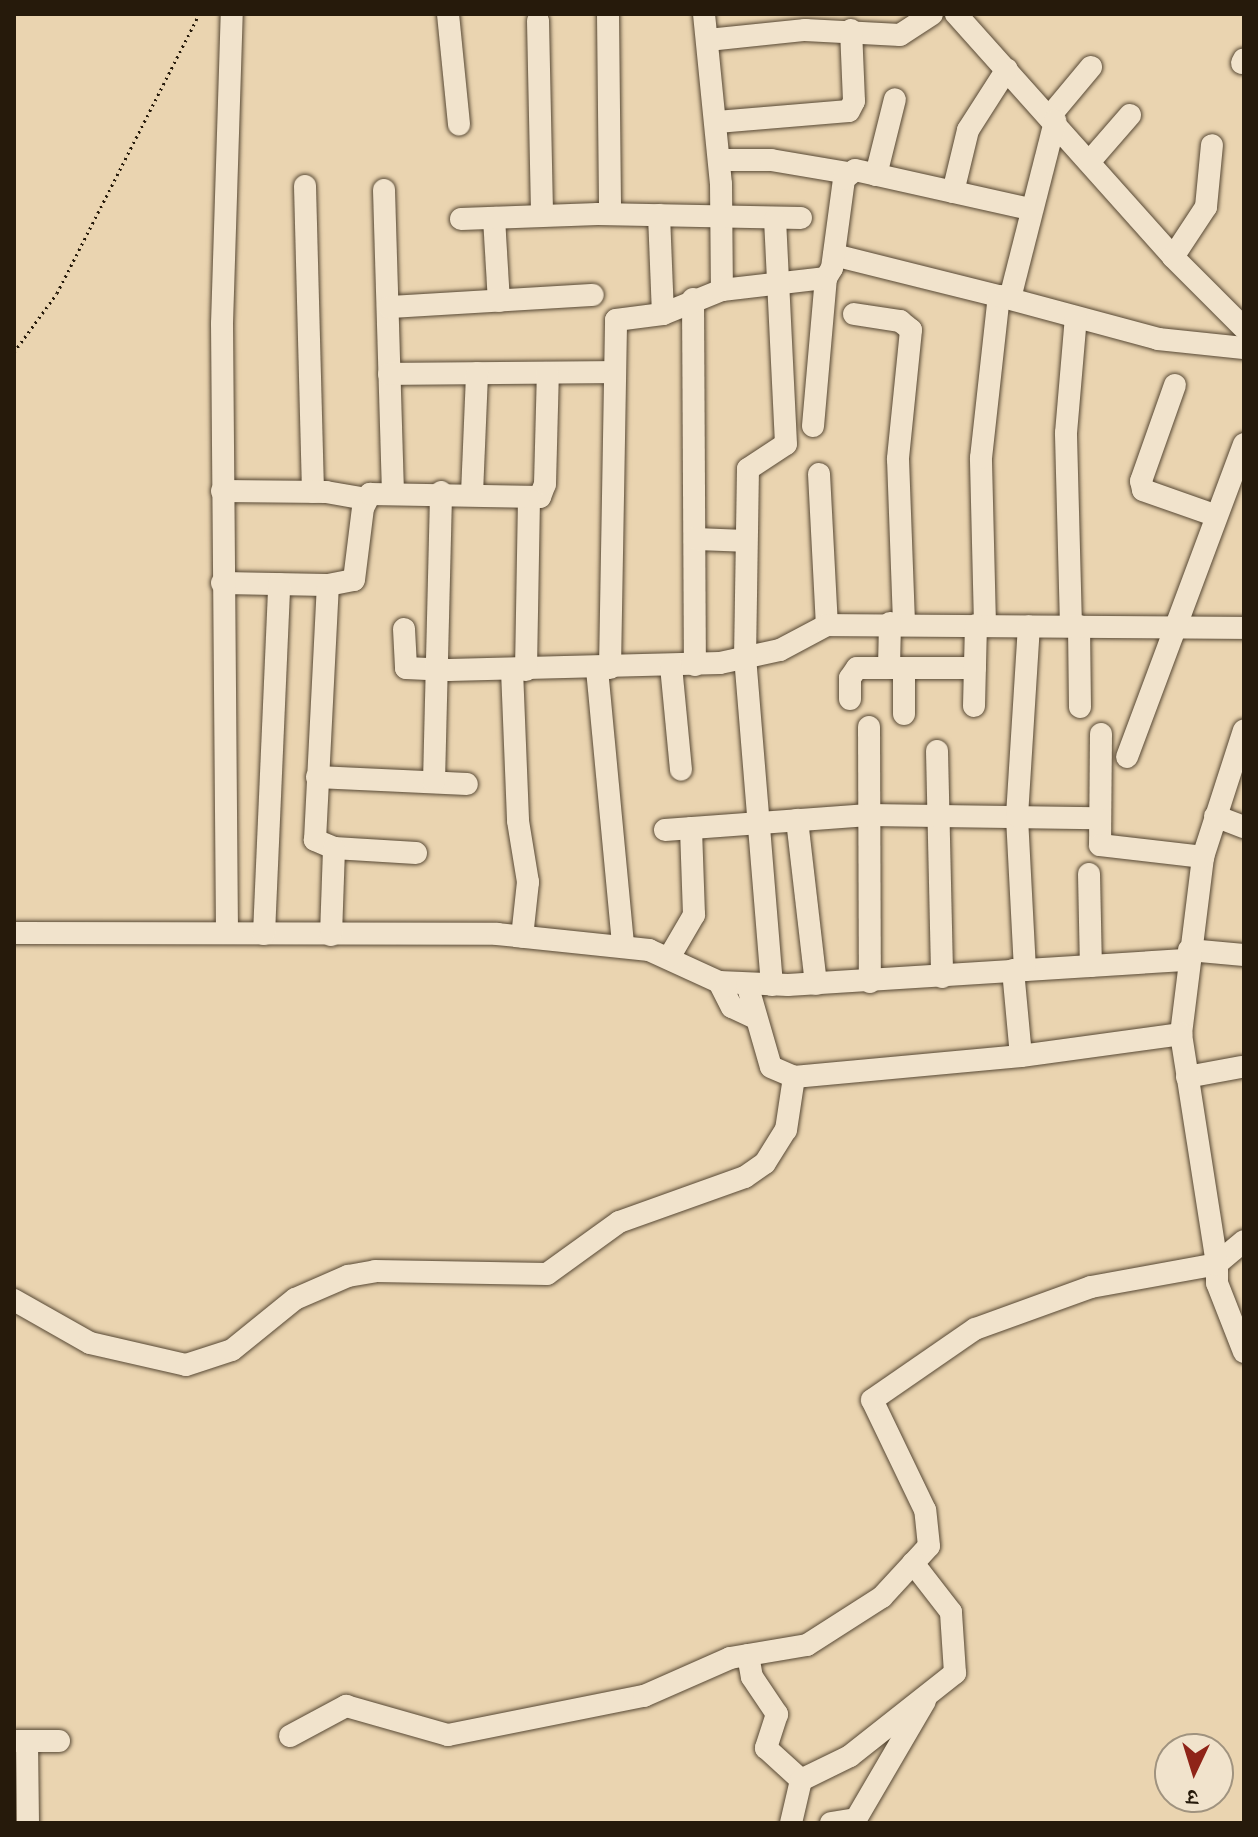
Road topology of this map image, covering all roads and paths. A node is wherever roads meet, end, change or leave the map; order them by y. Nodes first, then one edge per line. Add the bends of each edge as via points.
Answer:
1 (199, 14) edge
2 (232, 14) edge
3 (448, 14) edge
4 (608, 14) edge
5 (704, 14) edge
6 (932, 14) edge
7 (965, 17) edge
8 (538, 21) dead end
9 (844, 25) edge
10 (708, 40) junction
11 (1091, 67) dead end
12 (1007, 69) junction
13 (895, 99) dead end
14 (1130, 115) dead end
15 (1052, 118) junction
16 (717, 122) junction
17 (459, 124) dead end
18 (1212, 145) dead end
19 (720, 160) junction
20 (1090, 161) junction
21 (848, 173) junction
22 (876, 175) junction
23 (305, 186) dead end
24 (384, 190) dead end
25 (953, 192) junction
26 (1030, 209) junction
27 (610, 214) junction
28 (542, 215) junction
29 (659, 215) junction
30 (721, 217) junction
31 (494, 218) junction
32 (801, 218) dead end
33 (461, 219) dead end
34 (775, 219) junction
35 (834, 255) junction
36 (1173, 257) junction
37 (826, 278) junction
38 (779, 285) junction
39 (722, 290) junction
40 (593, 295) dead end
41 (1005, 297) junction
42 (693, 299) junction
43 (499, 301) junction
44 (389, 307) junction
45 (663, 314) junction
46 (854, 314) dead end
47 (1076, 317) junction
48 (1244, 328) edge
49 (1244, 348) edge
50 (14, 352) edge
51 (611, 372) junction
52 (477, 373) junction
53 (548, 373) junction
54 (389, 374) junction
55 (1175, 385) dead end
56 (813, 426) dead end
57 (1244, 444) edge
58 (819, 474) dead end
59 (393, 490) junction
60 (222, 491) junction
61 (313, 492) junction
62 (441, 492) junction
63 (472, 494) junction
64 (529, 498) junction
65 (365, 499) junction
66 (1217, 516) junction
67 (695, 539) junction
68 (746, 541) junction
69 (222, 583) junction
70 (279, 584) junction
71 (328, 585) junction
72 (897, 624) junction
73 (827, 625) junction
74 (981, 625) junction
75 (1029, 626) junction
76 (1075, 626) junction
77 (1178, 626) junction
78 (1244, 628) edge
79 (404, 629) dead end
80 (745, 659) junction
81 (695, 665) junction
82 (671, 666) junction
83 (896, 667) junction
84 (975, 668) junction
85 (603, 669) junction
86 (434, 670) junction
87 (519, 670) junction
88 (850, 699) dead end
89 (974, 706) dead end
90 (1080, 707) dead end
91 (904, 714) dead end
92 (869, 727) dead end
93 (1244, 730) edge
94 (1101, 734) dead end
95 (937, 751) dead end
96 (1127, 757) dead end
97 (681, 770) dead end
98 (317, 777) junction
99 (434, 782) junction
100 (467, 784) dead end
101 (868, 815) junction
102 (937, 816) junction
103 (1017, 816) junction
104 (1215, 816) junction
105 (1097, 818) junction
106 (797, 820) junction
107 (757, 823) junction
108 (1244, 827) edge
109 (691, 828) junction
110 (665, 830) dead end
111 (334, 848) junction
112 (416, 853) dead end
113 (1203, 857) junction
114 (1089, 874) dead end
115 (227, 932) junction
116 (14, 933) edge
117 (264, 934) junction
118 (331, 935) junction
119 (522, 937) junction
120 (623, 946) junction
121 (1189, 955) junction
122 (1244, 955) edge
123 (670, 956) junction
124 (1091, 966) junction
125 (1019, 970) junction
126 (942, 977) junction
127 (719, 982) junction
128 (870, 982) junction
129 (747, 984) junction
130 (816, 984) junction
131 (772, 985) junction
132 (753, 1017) junction
133 (1181, 1034) junction
134 (1021, 1056) junction
135 (1241, 1067) dead end
136 (794, 1077) junction
137 (1187, 1077) junction
138 (1244, 1241) edge
139 (1217, 1264) junction
140 (14, 1300) edge
141 (1244, 1352) edge
142 (913, 1563) junction
143 (748, 1655) junction
144 (929, 1693) junction
145 (290, 1736) dead end
146 (20, 1741) edge
147 (59, 1741) dead end
148 (801, 1780) junction
149 (28, 1823) edge
150 (791, 1823) edge
151 (831, 1823) edge

1 - 50 path via 57,293
2 - 60 street
3 - 17 street
4 - 27 street
5 - 10 street
6 - 9 street via 900,35
7 - 12 street
8 - 28 street
9 - 10 street
9 - 16 street via 854,101 849,111
10 - 16 street
11 - 15 street
12 - 15 street
12 - 25 street via 968,130
13 - 22 street
14 - 20 street
15 - 20 street
15 - 26 street
16 - 19 street
18 - 36 street via 1206,207
19 - 21 street via 771,160
19 - 30 street
20 - 36 street
21 - 22 street
21 - 35 street
22 - 25 street
23 - 61 street
24 - 44 street
25 - 26 street
26 - 41 street
27 - 28 street
27 - 29 street
28 - 31 street
29 - 30 street
29 - 45 street
30 - 34 street
30 - 39 street
31 - 33 street
31 - 43 street
32 - 34 street
34 - 38 street
35 - 37 street
35 - 41 street
36 - 48 street
37 - 38 street
37 - 56 street
38 - 39 street
38 - 68 street via 786,444 748,469
39 - 42 street
40 - 43 street
41 - 47 street
41 - 74 street via 981,458
42 - 45 street
42 - 67 street
43 - 44 street
44 - 54 street
45 - 51 street via 616,320
46 - 72 street via 900,321 911,330 898,472
47 - 49 street via 1158,339
47 - 76 street via 1066,433
51 - 53 street
51 - 85 street
52 - 53 street
52 - 54 street
52 - 63 street
53 - 64 street via 545,491
54 - 59 street
55 - 66 street via 1141,481 1143,490
57 - 66 street
58 - 73 street
59 - 62 street
59 - 65 street
60 - 61 street
60 - 69 street
61 - 65 street
62 - 63 street
62 - 86 street
63 - 64 street
64 - 87 street
65 - 71 street via 354,580
66 - 77 street
67 - 68 street
67 - 81 street
68 - 80 street
69 - 70 street
69 - 115 street
70 - 71 street
70 - 117 street
71 - 98 street
72 - 73 street
72 - 74 street
72 - 83 street
73 - 80 street via 780,650
74 - 75 street
74 - 84 street
75 - 76 street
75 - 103 street
76 - 77 street
76 - 90 street
77 - 78 street
77 - 96 street
79 - 86 street via 406,668
80 - 81 street
80 - 107 street
81 - 82 street
82 - 85 street
82 - 97 street
83 - 84 street
83 - 88 street via 852,672
83 - 91 street
84 - 89 street
85 - 87 street
85 - 120 street
86 - 87 street
86 - 99 street
87 - 119 street via 518,821 528,882
92 - 101 street
93 - 104 street
94 - 105 street
95 - 102 street
98 - 99 street
98 - 111 street via 315,840
99 - 100 street
101 - 102 street
101 - 106 street
101 - 128 street
102 - 103 street
102 - 126 street
103 - 105 street
103 - 125 street
104 - 108 street
104 - 113 street
105 - 113 street via 1097,839 1106,848
106 - 107 street
106 - 130 street
107 - 109 street
107 - 131 street
109 - 110 street
109 - 123 street via 694,915
111 - 112 street
111 - 118 street
113 - 121 street
114 - 124 street
115 - 116 street
115 - 117 street
117 - 118 street
118 - 119 street
119 - 120 street
120 - 123 street
121 - 122 street
121 - 124 street
121 - 133 street
123 - 127 street
124 - 125 street
125 - 126 street
125 - 134 street
126 - 128 street
127 - 129 street
127 - 132 street via 732,1007
128 - 130 street
129 - 131 street
129 - 132 street
130 - 131 street
132 - 136 street via 771,1067
133 - 134 street
133 - 137 street
134 - 136 street
135 - 137 street
136 - 140 street via 786,1130 765,1163 745,1177 619,1222 547,1274 375,1271 348,1276 295,1299 232,1350 186,1365 90,1343
137 - 139 street
138 - 139 street
139 - 141 street via 1222,1302
139 - 142 street via 1091,1287 975,1329 872,1400 925,1510 929,1546
142 - 143 street via 882,1597 807,1645
142 - 144 street via 951,1612 955,1673
143 - 145 street via 644,1696 448,1735 346,1706
143 - 148 street via 752,1677 777,1714 766,1748
144 - 148 street via 850,1756
144 - 151 street via 856,1819
146 - 147 street
146 - 149 street
148 - 150 street

